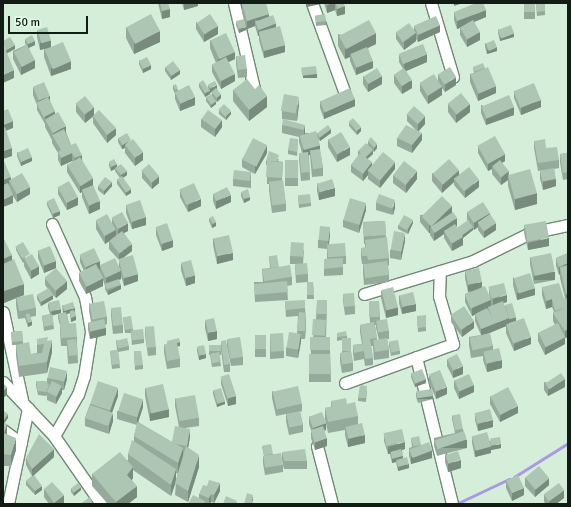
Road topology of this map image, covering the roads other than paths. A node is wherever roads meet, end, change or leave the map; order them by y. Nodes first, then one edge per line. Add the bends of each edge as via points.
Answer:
1 (234, 3) edge
2 (312, 3) edge
3 (431, 3) edge
4 (453, 77) edge
5 (344, 91) edge
6 (256, 97) edge
7 (52, 224) dead end
8 (568, 225) edge
9 (440, 271) junction
10 (364, 294) dead end
11 (3, 312) edge
12 (416, 357) junction
13 (3, 382) edge
14 (345, 383) dead end
15 (25, 404) junction
16 (3, 430) edge
17 (54, 436) junction
18 (21, 443) junction
19 (317, 446) edge
20 (8, 504) edge
21 (101, 504) edge
22 (332, 504) edge
23 (452, 504) edge

1 - 6 street
2 - 5 street
3 - 4 street
7 - 17 street via 85,297 91,332 84,376 78,394
8 - 9 street via 530,233 473,260
9 - 10 street
9 - 12 street via 439,296 453,344
11 - 15 street
12 - 14 street
12 - 23 street
13 - 15 street
15 - 17 street
15 - 18 street
16 - 18 street
17 - 21 street
18 - 20 street
19 - 22 street

